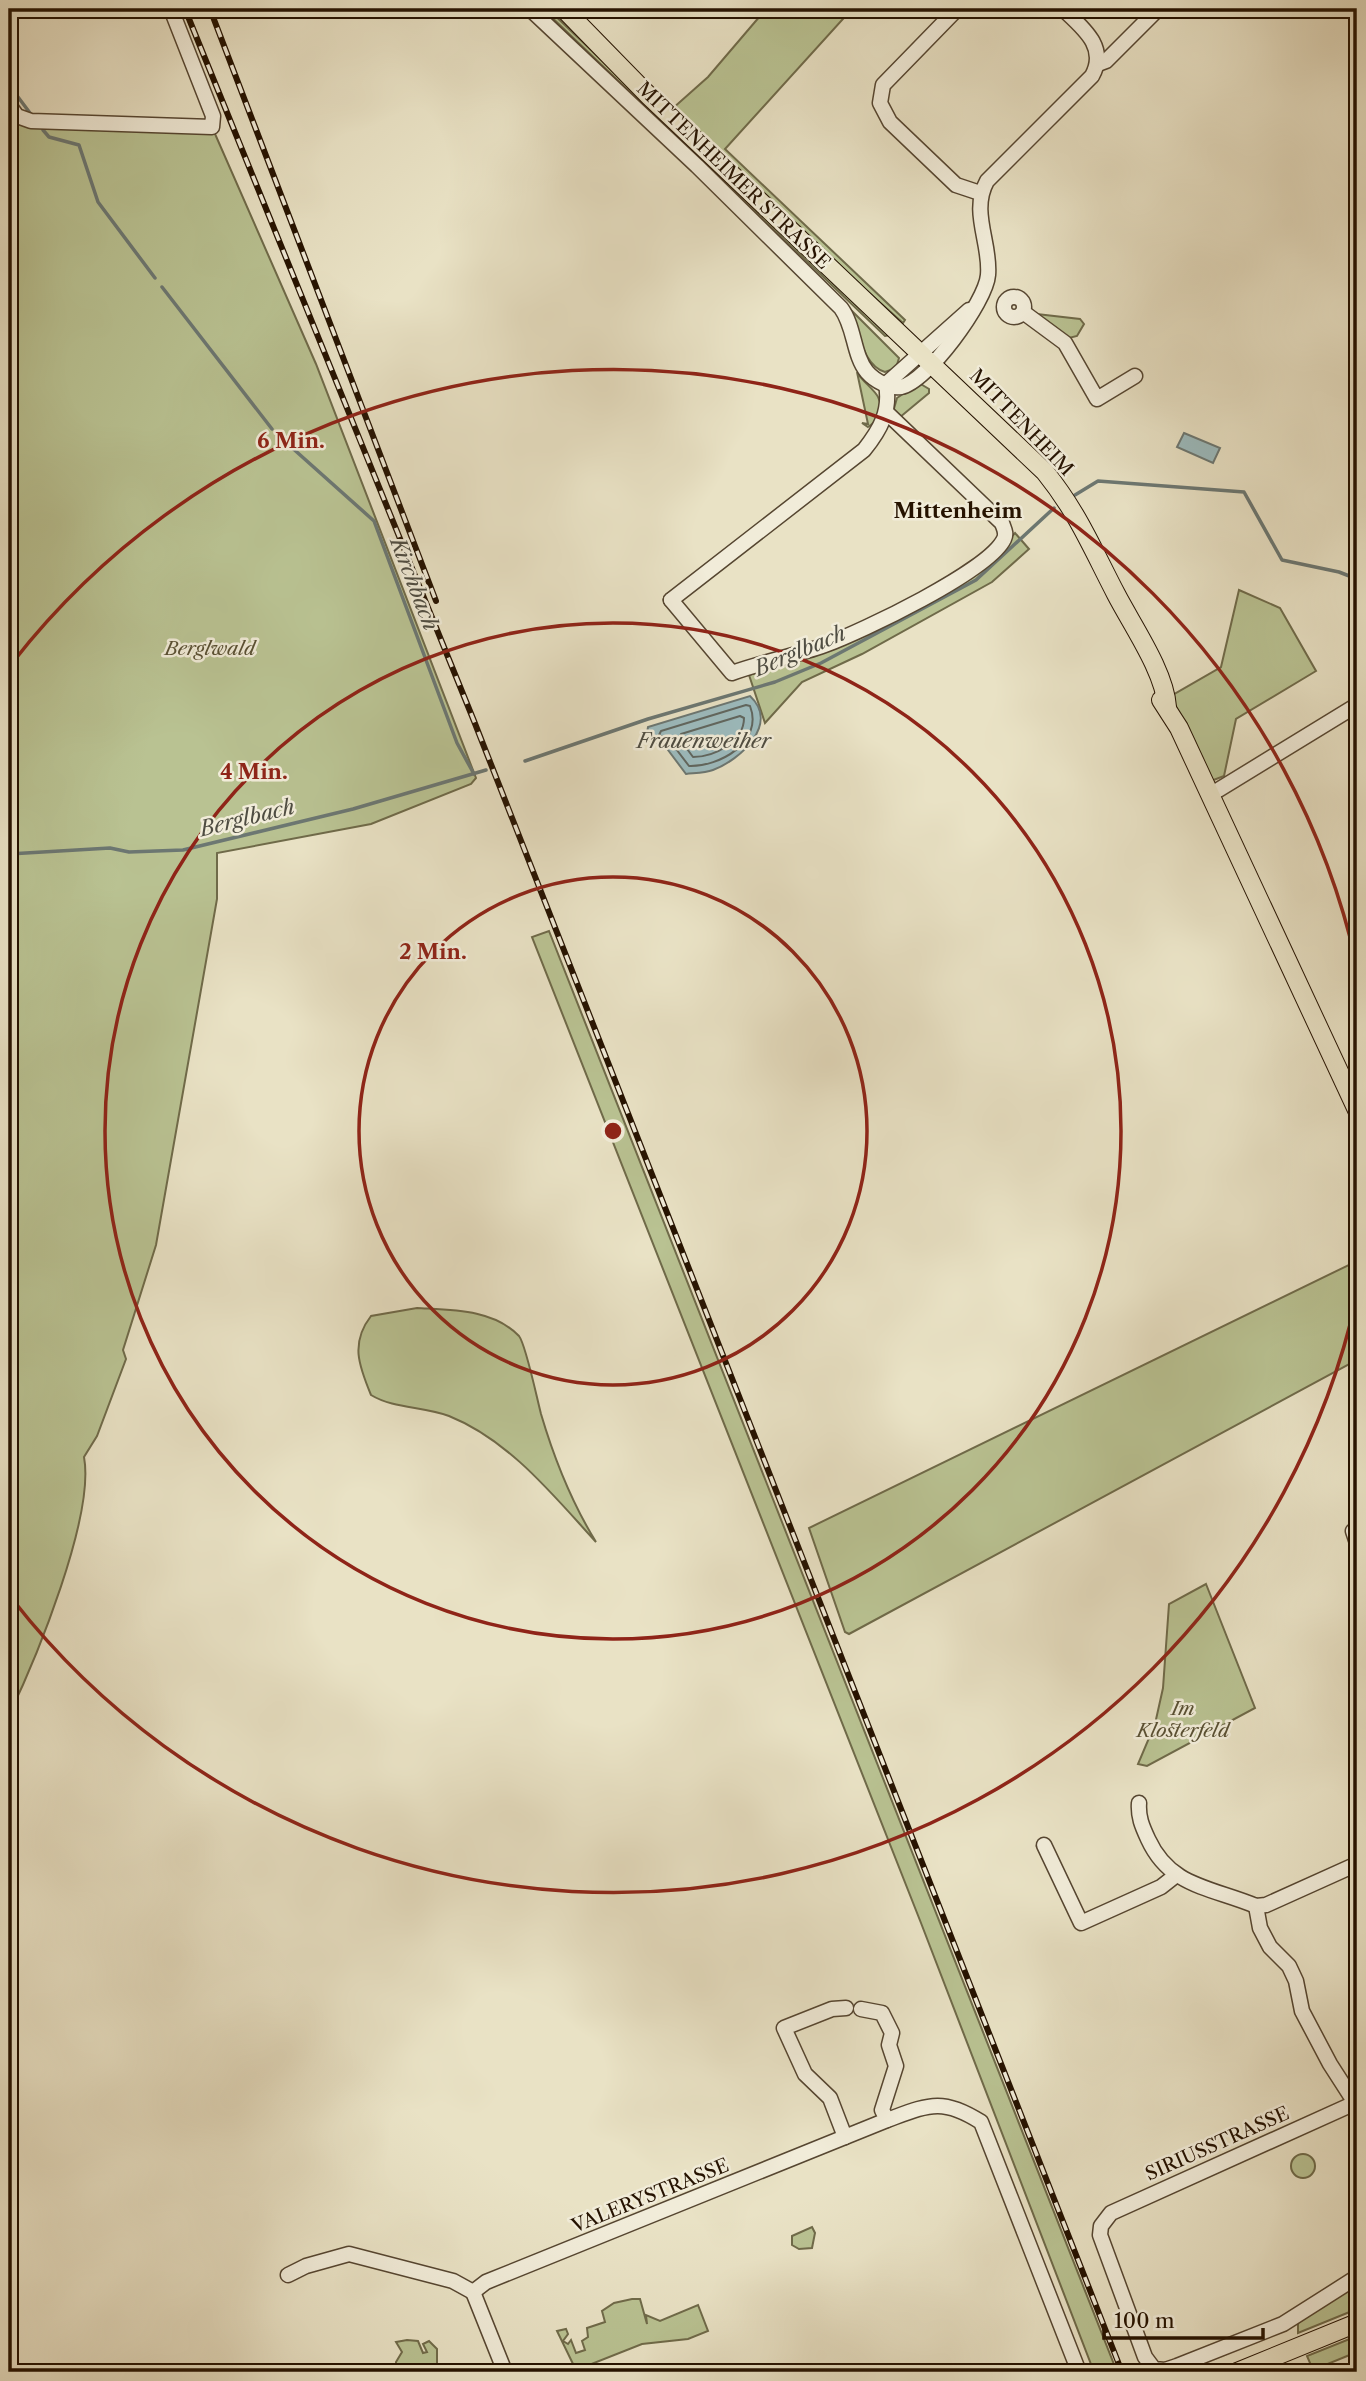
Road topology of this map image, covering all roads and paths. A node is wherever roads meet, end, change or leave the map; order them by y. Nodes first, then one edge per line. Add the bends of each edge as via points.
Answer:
1 (171, 9) edge
2 (530, 9) edge
3 (556, 9) edge
4 (564, 9) edge
5 (957, 9) edge
6 (1063, 9) edge
7 (1158, 9) edge
8 (585, 32) junction
9 (1098, 64) junction
10 (9, 105) edge
11 (980, 193) junction
12 (979, 301) junction
13 (927, 357) junction
14 (1135, 376) dead end
15 (886, 384) junction
16 (886, 412) junction
17 (671, 600) junction
18 (676, 626) dead end
19 (1357, 705) edge
20 (1210, 795) junction
21 (1357, 1110) edge
22 (1139, 1803) dead end
23 (1044, 1845) dead end
24 (1357, 1864) edge
25 (1175, 1876) junction
26 (1256, 1906) junction
27 (846, 2008) dead end
28 (861, 2009) dead end
29 (1356, 2104) edge
30 (887, 2120) junction
31 (845, 2137) junction
32 (288, 2275) dead end
33 (1357, 2277) edge
34 (473, 2292) junction
35 (1357, 2323) edge
36 (505, 2372) edge
37 (1079, 2372) edge
38 (1237, 2372) edge

1 - 10 street via 213,116 212,127 32,121 18,116
2 - 15 street, MITTENHEIMER STRASSE via 841,308 865,369
3 - 8 main road, MITTENHEIMER STRASSE
4 - 8 main road, MITTENHEIMER STRASSE
5 - 11 street via 883,85 880,103 890,122 956,186
6 - 9 street via 1088,33
7 - 9 street
8 - 13 main road, MITTENHEIMER STRASSE
9 - 11 street via 1092,76
11 - 12 street via 989,274
12 - 13 street
12 - 14 street via 1004,307 1008,299 1017,297 1024,303 1023,312 1065,343 1097,398
13 - 15 street
13 - 20 main road, MITTENHEIM via 1029,456 1082,524 1114,591 1124,625
15 - 16 street
16 - 17 street via 864,450
16 - 17 street via 1002,523 1004,541 959,578 881,622 821,647 732,673
17 - 18 street
19 - 20 street
20 - 21 main road, MITTENHEIM
22 - 25 street via 1138,1817 1158,1861
23 - 25 street via 1081,1923 1161,1887
24 - 26 street
25 - 26 street
26 - 29 street via 1260,1928 1270,1947 1289,1966 1302,2011
27 - 31 street via 784,2028 805,2074 830,2098
28 - 30 street via 882,2013 892,2033 889,2045 896,2066 882,2110
29 - 33 street, SIRIUSSTRASSE via 1142,2198 1111,2213 1101,2226 1105,2253 1145,2357 1154,2369 1177,2366 1283,2324
30 - 31 street, VALERYSTRASSE
30 - 37 street, VALERYSTRASSE via 942,2104 981,2122
31 - 34 street, VALERYSTRASSE via 486,2281
32 - 34 street via 349,2254 453,2281
34 - 36 street
35 - 38 main road

